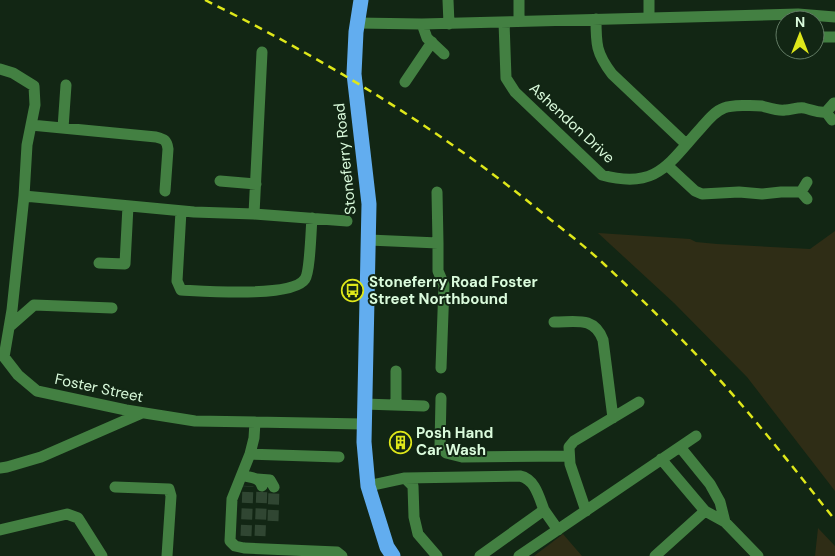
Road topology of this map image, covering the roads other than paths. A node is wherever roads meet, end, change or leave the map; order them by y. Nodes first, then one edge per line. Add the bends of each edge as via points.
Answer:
1 (361, 0) edge
2 (448, 0) edge
3 (519, 0) edge
4 (649, 0) edge
5 (649, 17) junction
6 (775, 17) edge
7 (596, 19) junction
8 (519, 21) junction
9 (504, 22) junction
10 (358, 23) junction
11 (422, 24) junction
12 (449, 24) junction
13 (432, 42) junction
14 (262, 52) dead end
15 (444, 54) dead end
16 (0, 69) edge
17 (405, 82) dead end
18 (66, 85) dead end
19 (831, 111) dead end
20 (31, 125) junction
21 (63, 128) junction
22 (686, 144) junction
23 (668, 166) junction
24 (220, 181) dead end
25 (256, 184) junction
26 (165, 190) dead end
27 (805, 191) dead end
28 (438, 192) dead end
29 (24, 196) junction
30 (128, 206) junction
31 (181, 211) junction
32 (254, 214) junction
33 (312, 218) junction
34 (347, 221) dead end
35 (369, 240) junction
36 (438, 243) junction
37 (99, 263) dead end
38 (112, 308) dead end
39 (554, 322) dead end
40 (9, 327) junction
41 (2, 357) edge
42 (441, 368) dead end
43 (396, 371) dead end
44 (441, 398) dead end
45 (639, 402) dead end
46 (364, 404) junction
47 (396, 404) junction
48 (424, 406) dead end
49 (142, 413) junction
50 (613, 418) junction
51 (254, 422) junction
52 (363, 424) junction
53 (696, 436) dead end
54 (680, 447) junction
55 (250, 454) junction
56 (569, 456) junction
57 (339, 457) dead end
58 (662, 459) junction
59 (0, 468) edge
60 (406, 478) junction
61 (251, 480) junction
62 (368, 486) junction
63 (115, 487) dead end
64 (274, 487) dead end
65 (544, 510) junction
66 (586, 511) junction
67 (706, 511) junction
68 (380, 522) junction
69 (725, 522) junction
70 (0, 530) edge
71 (558, 530) junction
72 (246, 536) tunnel mouth
73 (260, 536) tunnel mouth
74 (246, 548) junction
75 (260, 549) junction
76 (102, 556) edge
77 (167, 556) edge
78 (342, 556) edge
79 (393, 556) edge
80 (402, 556) edge
81 (437, 556) edge
82 (480, 556) edge
83 (519, 556) edge
84 (655, 556) edge
85 (758, 556) edge

1 - 10 highway, Stoneferry Road
2 - 12 street
3 - 8 street
4 - 5 street
5 - 6 street
5 - 7 street
7 - 8 street
7 - 22 street via 596,45 602,62
8 - 9 street
9 - 12 street
9 - 23 street, Ashendon Drive via 506,78 515,92 602,175 619,180 640,179
10 - 11 street
10 - 35 highway, Stoneferry Road via 354,56 355,90 368,188
11 - 12 street
11 - 13 street
13 - 15 street
13 - 17 street
14 - 25 street
16 - 20 street, Foster Street via 34,86
18 - 21 street
19 - 22 street, Ashendon Drive via 816,113 802,108 726,107 719,110
20 - 21 street
20 - 29 street, Foster Street
21 - 26 street via 164,139 168,149
22 - 23 street, Ashendon Drive
23 - 27 street via 702,194
24 - 25 street
25 - 32 street
28 - 36 street
29 - 30 street
29 - 40 street, Foster Street
30 - 31 street
30 - 37 street via 125,264
31 - 32 street
31 - 33 street via 177,281 181,290 249,292 299,286 306,278
32 - 33 street
33 - 34 street
35 - 36 street
35 - 46 highway, Stoneferry Road
36 - 42 street via 438,271 444,285
38 - 40 street via 34,305
39 - 50 street via 590,323 599,330
40 - 41 street, Foster Street
41 - 49 street, Foster Street via 37,391
43 - 47 street
44 - 56 street via 440,446 446,453 462,457
45 - 50 street
46 - 47 street
46 - 52 highway, Stoneferry Road
47 - 48 street
49 - 51 street, Foster Street via 195,421
49 - 59 street via 41,456
50 - 56 street via 574,441 569,447
51 - 52 street, Foster Street
51 - 55 street
52 - 62 highway, Stoneferry Road
53 - 54 street
54 - 58 street
54 - 69 street via 710,484 720,502
55 - 57 street
55 - 61 street
56 - 66 street
58 - 66 street
58 - 67 street
60 - 62 street
60 - 65 street via 524,477 534,485
60 - 81 street via 413,486 418,534
61 - 64 street via 270,480
61 - 74 street via 232,499 230,541 235,546
62 - 68 highway, Stoneferry Road
63 - 77 street via 169,489
65 - 71 street
65 - 82 street
66 - 71 street
67 - 69 street
67 - 84 street
68 - 79 highway, Stoneferry Road
68 - 80 highway, Stoneferry Road
69 - 85 street
70 - 76 street via 67,514 78,518
71 - 83 street
72 - 74 street
73 - 75 street
74 - 75 street
75 - 78 street via 337,552

